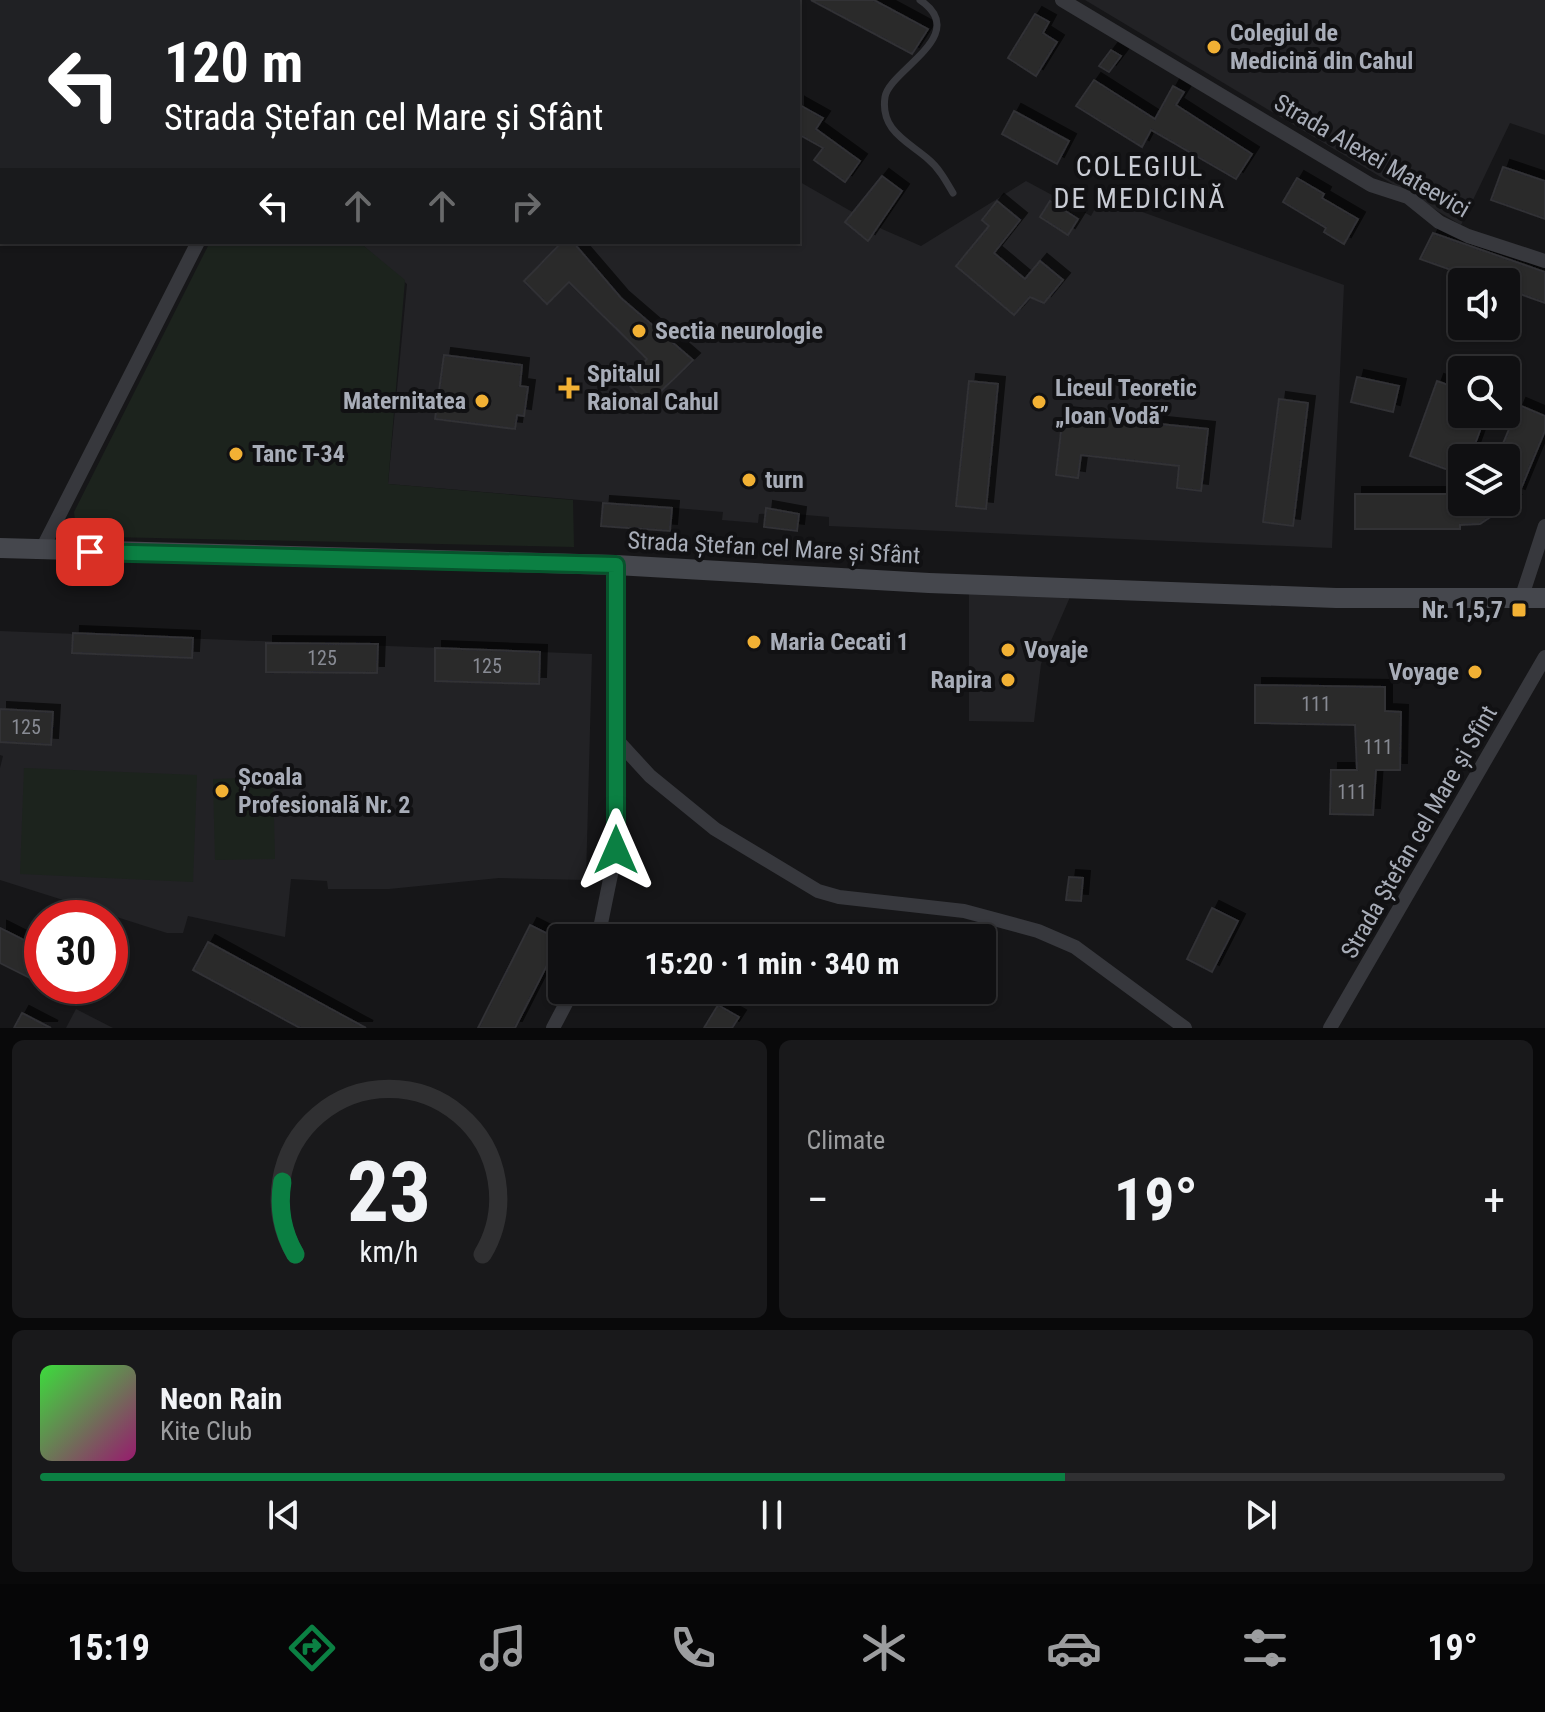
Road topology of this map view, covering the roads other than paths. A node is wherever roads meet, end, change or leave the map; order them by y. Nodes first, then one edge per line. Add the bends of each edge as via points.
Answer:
1 (920, 0) edge
2 (1062, 0) edge
3 (953, 193) dead end
4 (197, 244) edge
5 (1545, 261) edge
6 (1545, 526) edge
7 (0, 548) edge
8 (41, 551) junction
9 (616, 565) junction
10 (1545, 598) edge
11 (1521, 599) junction
12 (1545, 657) edge
13 (616, 739) junction
14 (601, 924) edge
15 (566, 1004) edge
16 (553, 1028) edge
17 (1185, 1028) edge
18 (1330, 1028) edge

1 - 3 lane via 936,21 932,36 925,53 898,73 885,94 885,113 889,126 929,160
2 - 5 street, Strada Alexei Mateevici via 1371,185 1419,203 1439,222
4 - 8 street
6 - 11 street
7 - 8 main road, Strada Ștefan cel Mare și Sfânt
8 - 9 main road, Strada Ștefan cel Mare și Sfânt
9 - 11 main road, Strada Ștefan cel Mare și Sfânt via 1166,592
9 - 13 street
10 - 11 main road, Strada Ștefan cel Mare și Sfânt
12 - 18 street, Strada Ștefan cel Mare și Sfînt
13 - 14 street via 616,850
13 - 17 street via 650,776 715,829 818,891 964,911 1038,931 1075,947
15 - 16 street

